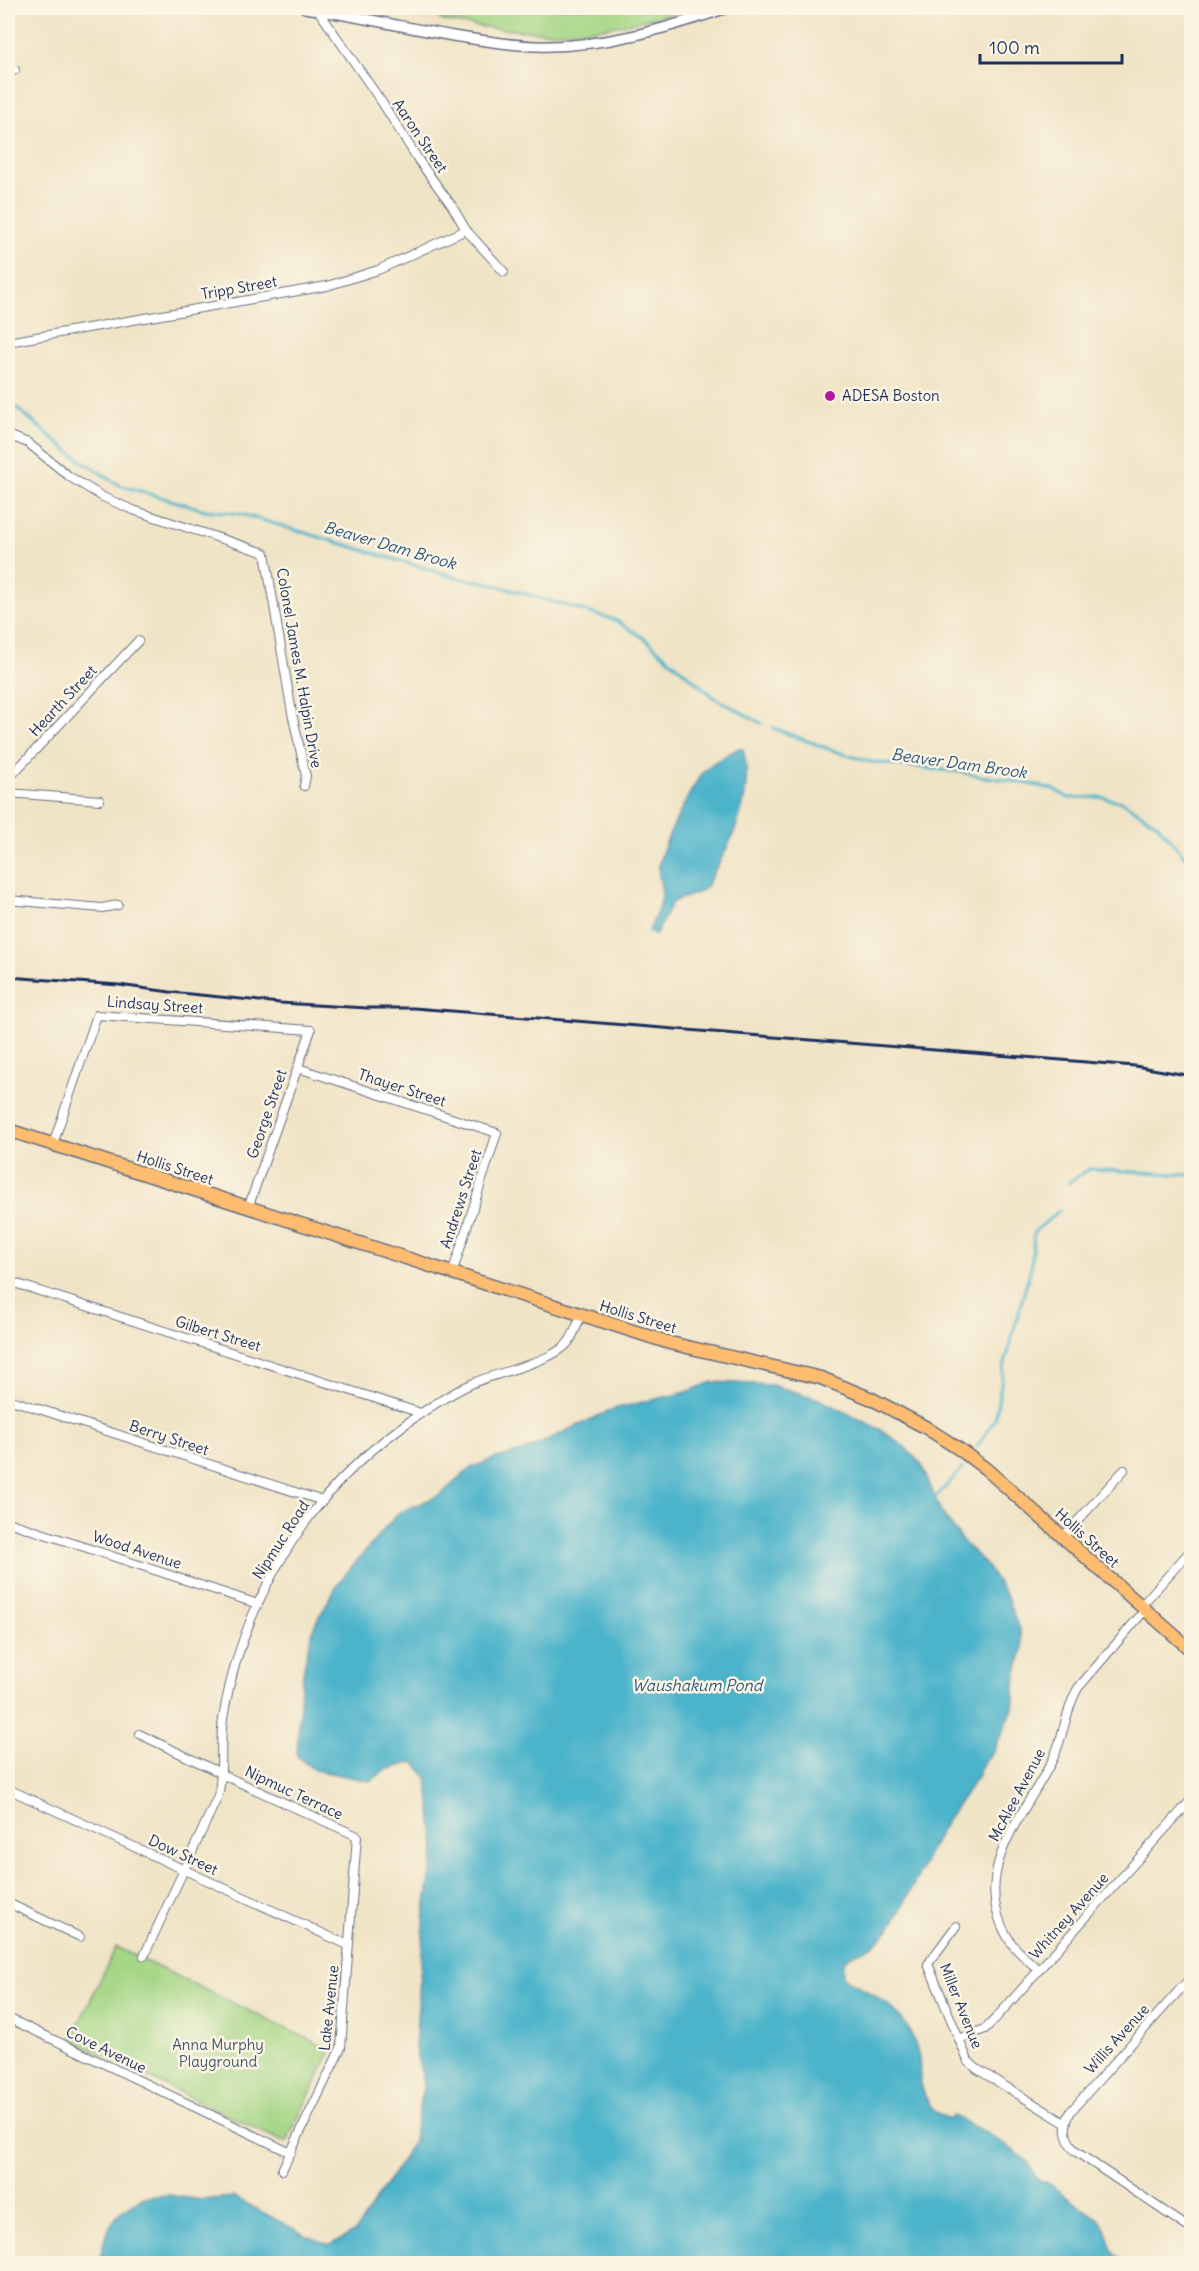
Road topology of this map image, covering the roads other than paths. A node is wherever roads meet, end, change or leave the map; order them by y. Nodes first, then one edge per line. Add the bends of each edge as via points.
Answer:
1 (305, 8) edge
2 (727, 8) edge
3 (318, 10) junction
4 (466, 230) junction
5 (504, 272) dead end
6 (8, 342) edge
7 (8, 435) edge
8 (138, 641) dead end
9 (8, 779) edge
10 (304, 786) dead end
11 (8, 793) edge
12 (100, 800) dead end
13 (8, 900) edge
14 (118, 905) dead end
15 (311, 1030) joint
16 (298, 1068) junction
17 (8, 1130) edge
18 (497, 1133) joint
19 (53, 1144) junction
20 (248, 1208) junction
21 (452, 1274) junction
22 (8, 1281) edge
23 (581, 1315) junction
24 (8, 1399) edge
25 (421, 1413) junction
26 (1124, 1470) dead end
27 (323, 1502) junction
28 (8, 1522) edge
29 (1063, 1537) junction
30 (1191, 1550) edge
31 (258, 1604) junction
32 (1143, 1608) junction
33 (1191, 1652) edge
34 (139, 1734) dead end
35 (221, 1774) junction
36 (8, 1789) edge
37 (1191, 1799) edge
38 (357, 1836) joint
39 (184, 1870) junction
40 (8, 1903) edge
41 (956, 1926) dead end
42 (80, 1937) dead end
43 (348, 1945) junction
44 (144, 1956) dead end
45 (1039, 1970) junction
46 (1191, 1976) edge
47 (8, 2018) edge
48 (959, 2039) junction
49 (1065, 2123) junction
50 (291, 2153) junction
51 (282, 2170) dead end
52 (1191, 2230) edge

1 - 3 street
2 - 3 street via 629,37 551,46 479,40
3 - 4 street, Aaron Street
4 - 5 street, Aaron Street
4 - 6 street, Tripp Street via 378,270 327,286
7 - 10 street, Colonel James M. Halpin Drive via 28,443 78,483 110,501 265,553 306,776
8 - 9 street, Hearth Street
11 - 12 street
13 - 14 street via 102,908
15 - 16 street, George Street
15 - 19 street, Lindsay Street via 97,1015
16 - 18 street, Thayer Street
16 - 20 street, George Street
17 - 19 main road, Hollis Street
18 - 21 street, Andrews Street
19 - 20 main road, Hollis Street
20 - 21 main road, Hollis Street
21 - 23 main road, Hollis Street
22 - 25 street, Gilbert Street
23 - 25 street, Nipmuc Road via 566,1344 550,1355 471,1384
23 - 29 main road, Hollis Street via 691,1349 821,1378 872,1400 959,1449
24 - 27 street, Berry Street
25 - 27 street, Nipmuc Road via 372,1451
26 - 29 street
27 - 31 street, Nipmuc Road via 293,1542
28 - 31 street, Wood Avenue
29 - 32 main road, Hollis Street
30 - 32 street, McAlee Avenue
31 - 35 street, Nipmuc Road via 230,1682 220,1736
32 - 33 main road, Hollis Street
32 - 45 street, McAlee Avenue via 1072,1697 1053,1760 997,1865 993,1896 998,1916 1010,1942
34 - 35 street, Nipmuc Terrace
35 - 38 street, Nipmuc Terrace
35 - 39 street, Nipmuc Road via 218,1796
36 - 39 street, Dow Street
37 - 45 street, Whitney Avenue
38 - 43 street, Lake Avenue
39 - 43 street, Dow Street
39 - 44 street, Nipmuc Road
40 - 42 street
41 - 48 street, Miller Avenue via 928,1964
43 - 50 street, Lake Avenue via 339,2055
45 - 48 street, Whitney Avenue via 985,2029
46 - 49 street, Willis Avenue
47 - 50 street, Cove Avenue
48 - 49 street, Miller Avenue via 968,2061
49 - 52 street via 1068,2143 1075,2151
50 - 51 street, Lake Avenue

